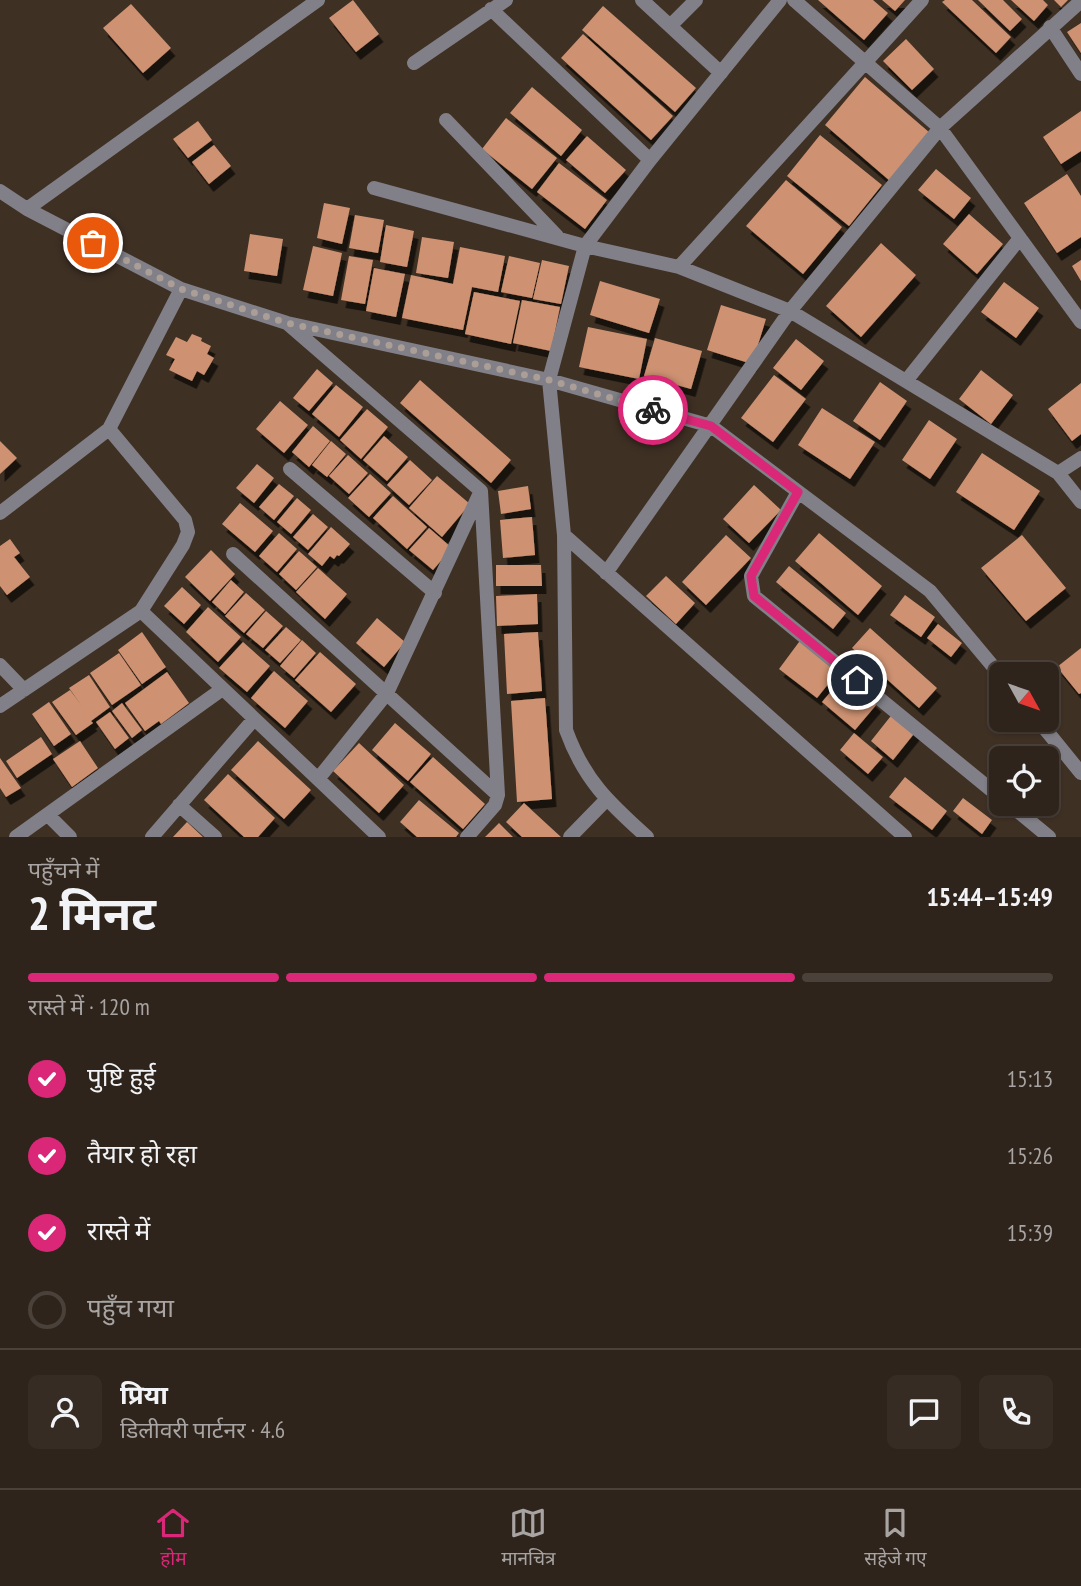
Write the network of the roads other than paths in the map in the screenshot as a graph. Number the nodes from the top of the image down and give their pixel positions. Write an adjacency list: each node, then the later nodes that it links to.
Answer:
1 (318, 0): 21 (street)
2 (506, 0): 9 (street)
3 (642, 0): 10 (street)
4 (696, 0): 10 (street)
5 (780, 0): 14 (street)
6 (794, 0): 13 (street)
7 (922, 0): 13 (street)
8 (1081, 1): 11 (street)
9 (491, 9): 12 (street); 18 (street)
10 (671, 25): 14 (street)
11 (1050, 27): 15 (street); 17 (street)
12 (414, 63)
13 (864, 64): 17 (street); 25 (street)
14 (721, 73): 18 (street)
15 (1081, 74)
16 (446, 120): 22 (street)
17 (940, 128): 23 (street); 27 (street)
18 (650, 160): 24 (street)
19 (373, 188): 22 (street)
20 (0, 191): 21 (street)
21 (27, 209): 26 (street)
22 (558, 237): 24 (street)
23 (1020, 238): 28 (street); 31 (street)
24 (585, 246): 25 (street); 30 (street)
25 (680, 267): 27 (street)
26 (181, 289): 29 (street); 33 (street)
27 (790, 311): 31 (street); 32 (street)
28 (1081, 321)
29 (287, 323): 30 (street); 37 (street)
30 (549, 380): 32 (street); 41 (street)
31 (906, 381): 36 (street)
32 (711, 426): 38 (street); 43 (street)
33 (109, 429): 40 (street); 45 (street)
34 (1081, 458): 36 (street)
35 (290, 469): 44 (street)
36 (1058, 473): 39 (street)
37 (481, 491): 44 (street); 57 (street)
38 (798, 492): 46 (street); 56 (street)
39 (1081, 502)
40 (0, 513)
41 (564, 536): 43 (street); 58 (street)
42 (233, 554): 50 (street)
43 (606, 573): 70 (street)
44 (435, 593): 50 (street)
45 (141, 611): 48 (street); 49 (street)
46 (989, 662)
47 (0, 665): 48 (street)
48 (24, 690): 51 (street)
49 (221, 690): 52 (street); 60 (street)
50 (387, 693): 55 (street); 57 (street)
51 (0, 706)
52 (254, 719): 55 (street); 59 (street)
53 (1048, 732): 54 (street)
54 (1081, 773)
55 (318, 779): 66 (street)
56 (989, 788)
57 (498, 795): 67 (street)
58 (606, 800): 68 (street); 69 (street)
59 (179, 805): 64 (street); 65 (street)
60 (48, 815): 62 (street); 63 (street)
61 (1024, 816): 71 (street)
62 (16, 837)
63 (70, 837)
64 (152, 837)
65 (215, 837)
66 (379, 837)
67 (467, 837)
68 (570, 837)
69 (647, 837)
70 (905, 837)
71 (1049, 837)

